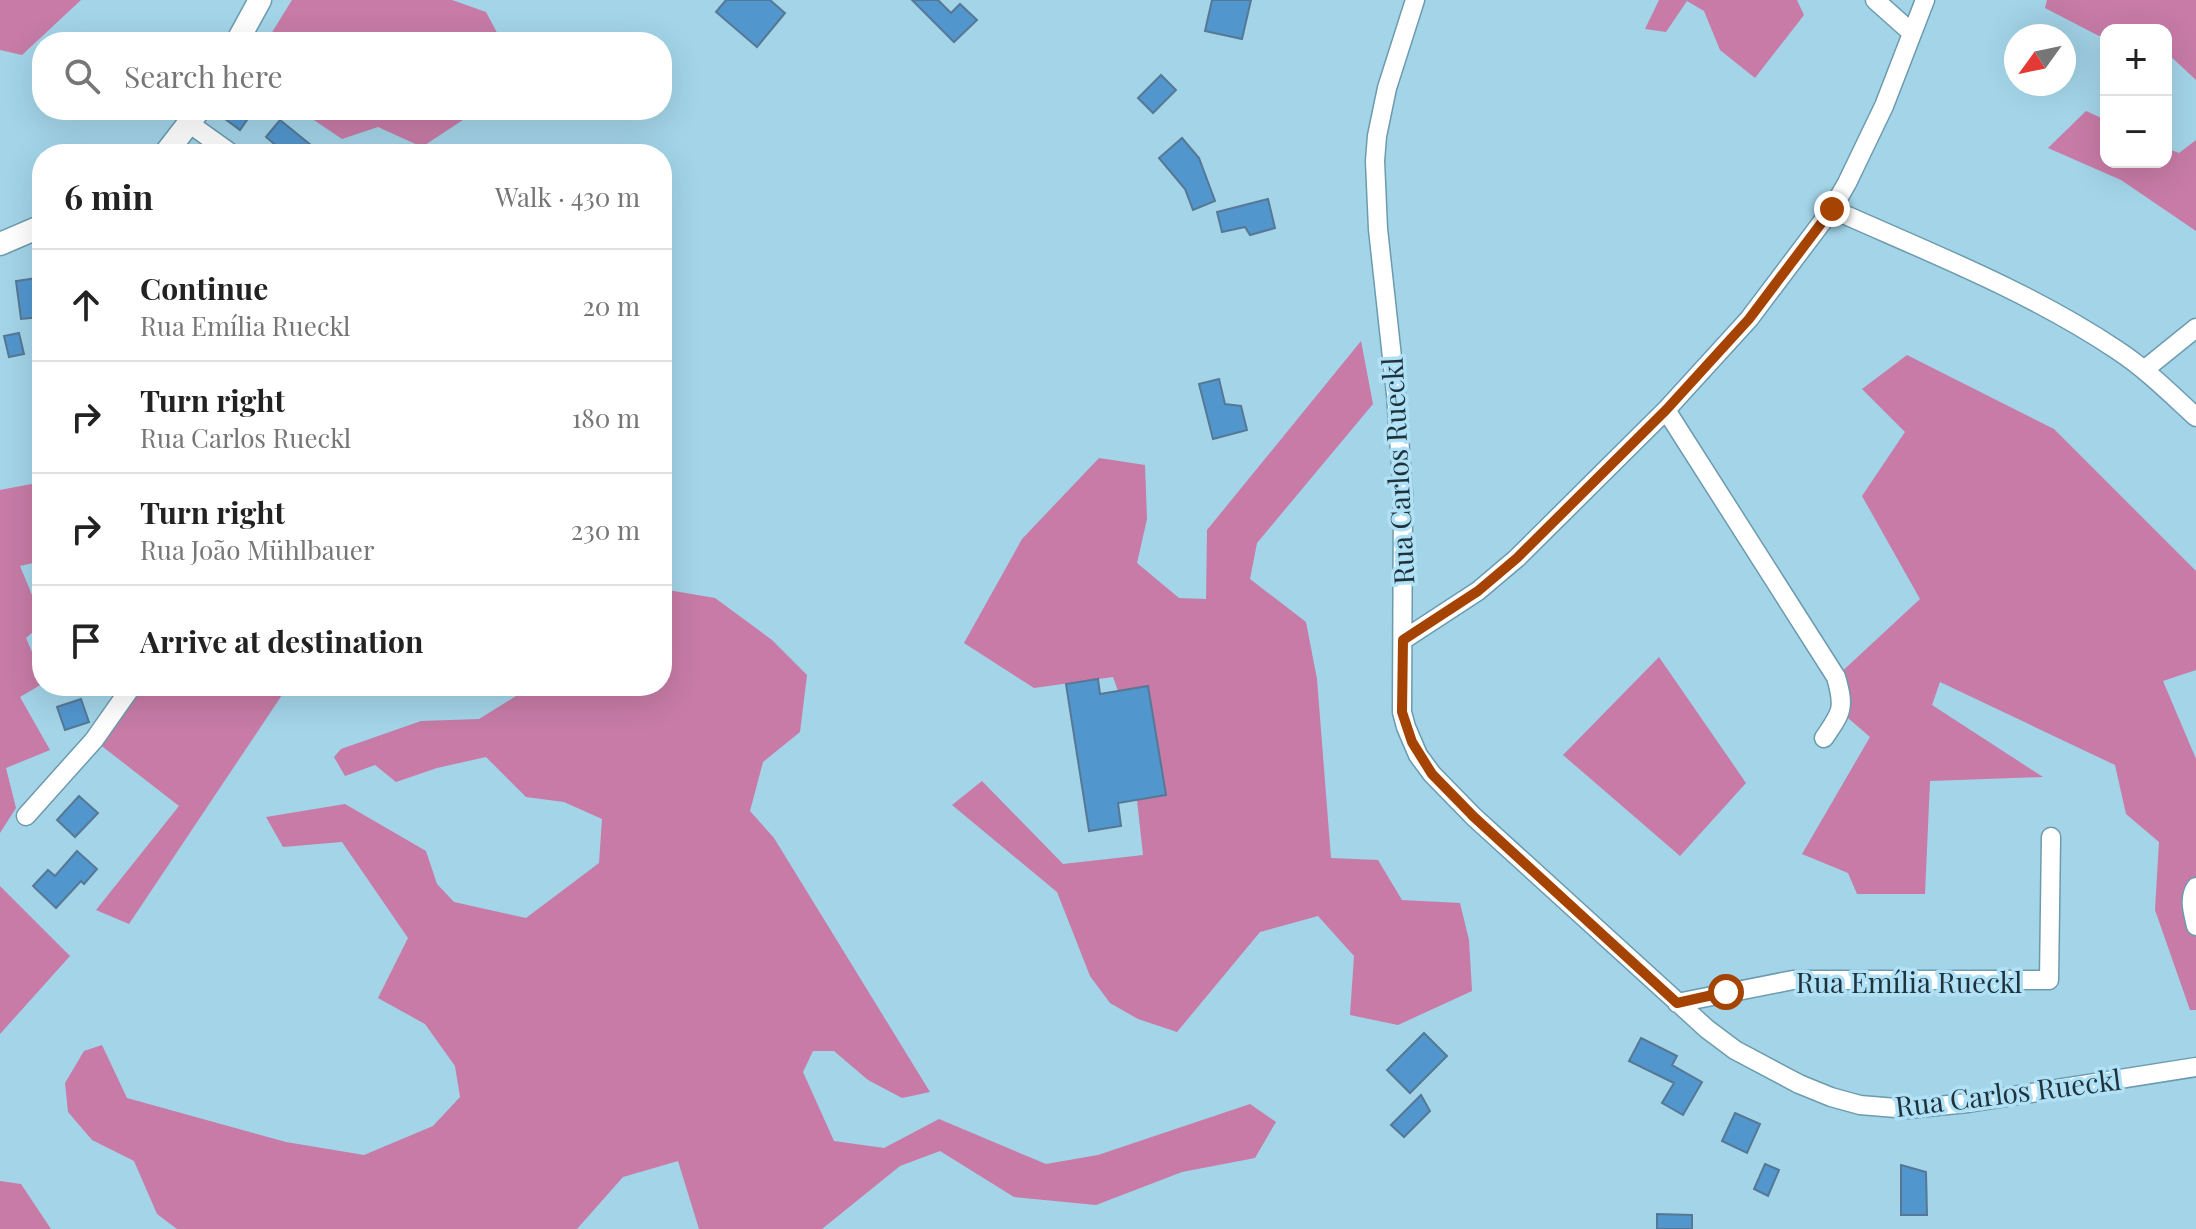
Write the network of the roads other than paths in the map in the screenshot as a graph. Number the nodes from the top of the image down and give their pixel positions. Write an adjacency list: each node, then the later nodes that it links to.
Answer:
1 (260, 0): 5 (main road)
2 (1415, 0): 18 (street, Rua Carlos Rueckl)
3 (1875, 0): 6 (street)
4 (1925, 0): 6 (street)
5 (242, 32)
6 (1912, 33): 11 (street)
7 (193, 120): 9 (main road)
8 (198, 120): 10 (street)
9 (173, 144)
10 (222, 144)
11 (1832, 209): 15 (street); 16 (street)
12 (32, 230): 13 (main road)
13 (0, 244)
14 (2196, 328): 15 (street)
15 (2144, 370): 17 (street)
16 (1666, 410): 18 (street); 20 (street)
17 (2196, 417)
18 (1403, 640): 25 (street, Rua Carlos Rueckl)
19 (125, 696): 21 (street)
20 (1824, 738)
21 (26, 816)
22 (2051, 837): 25 (street, Rua Emília Rueckl)
23 (2196, 887): 24 (street)
24 (2196, 926)
25 (1677, 1003): 26 (street, Rua Carlos Rueckl)
26 (2196, 1067)

